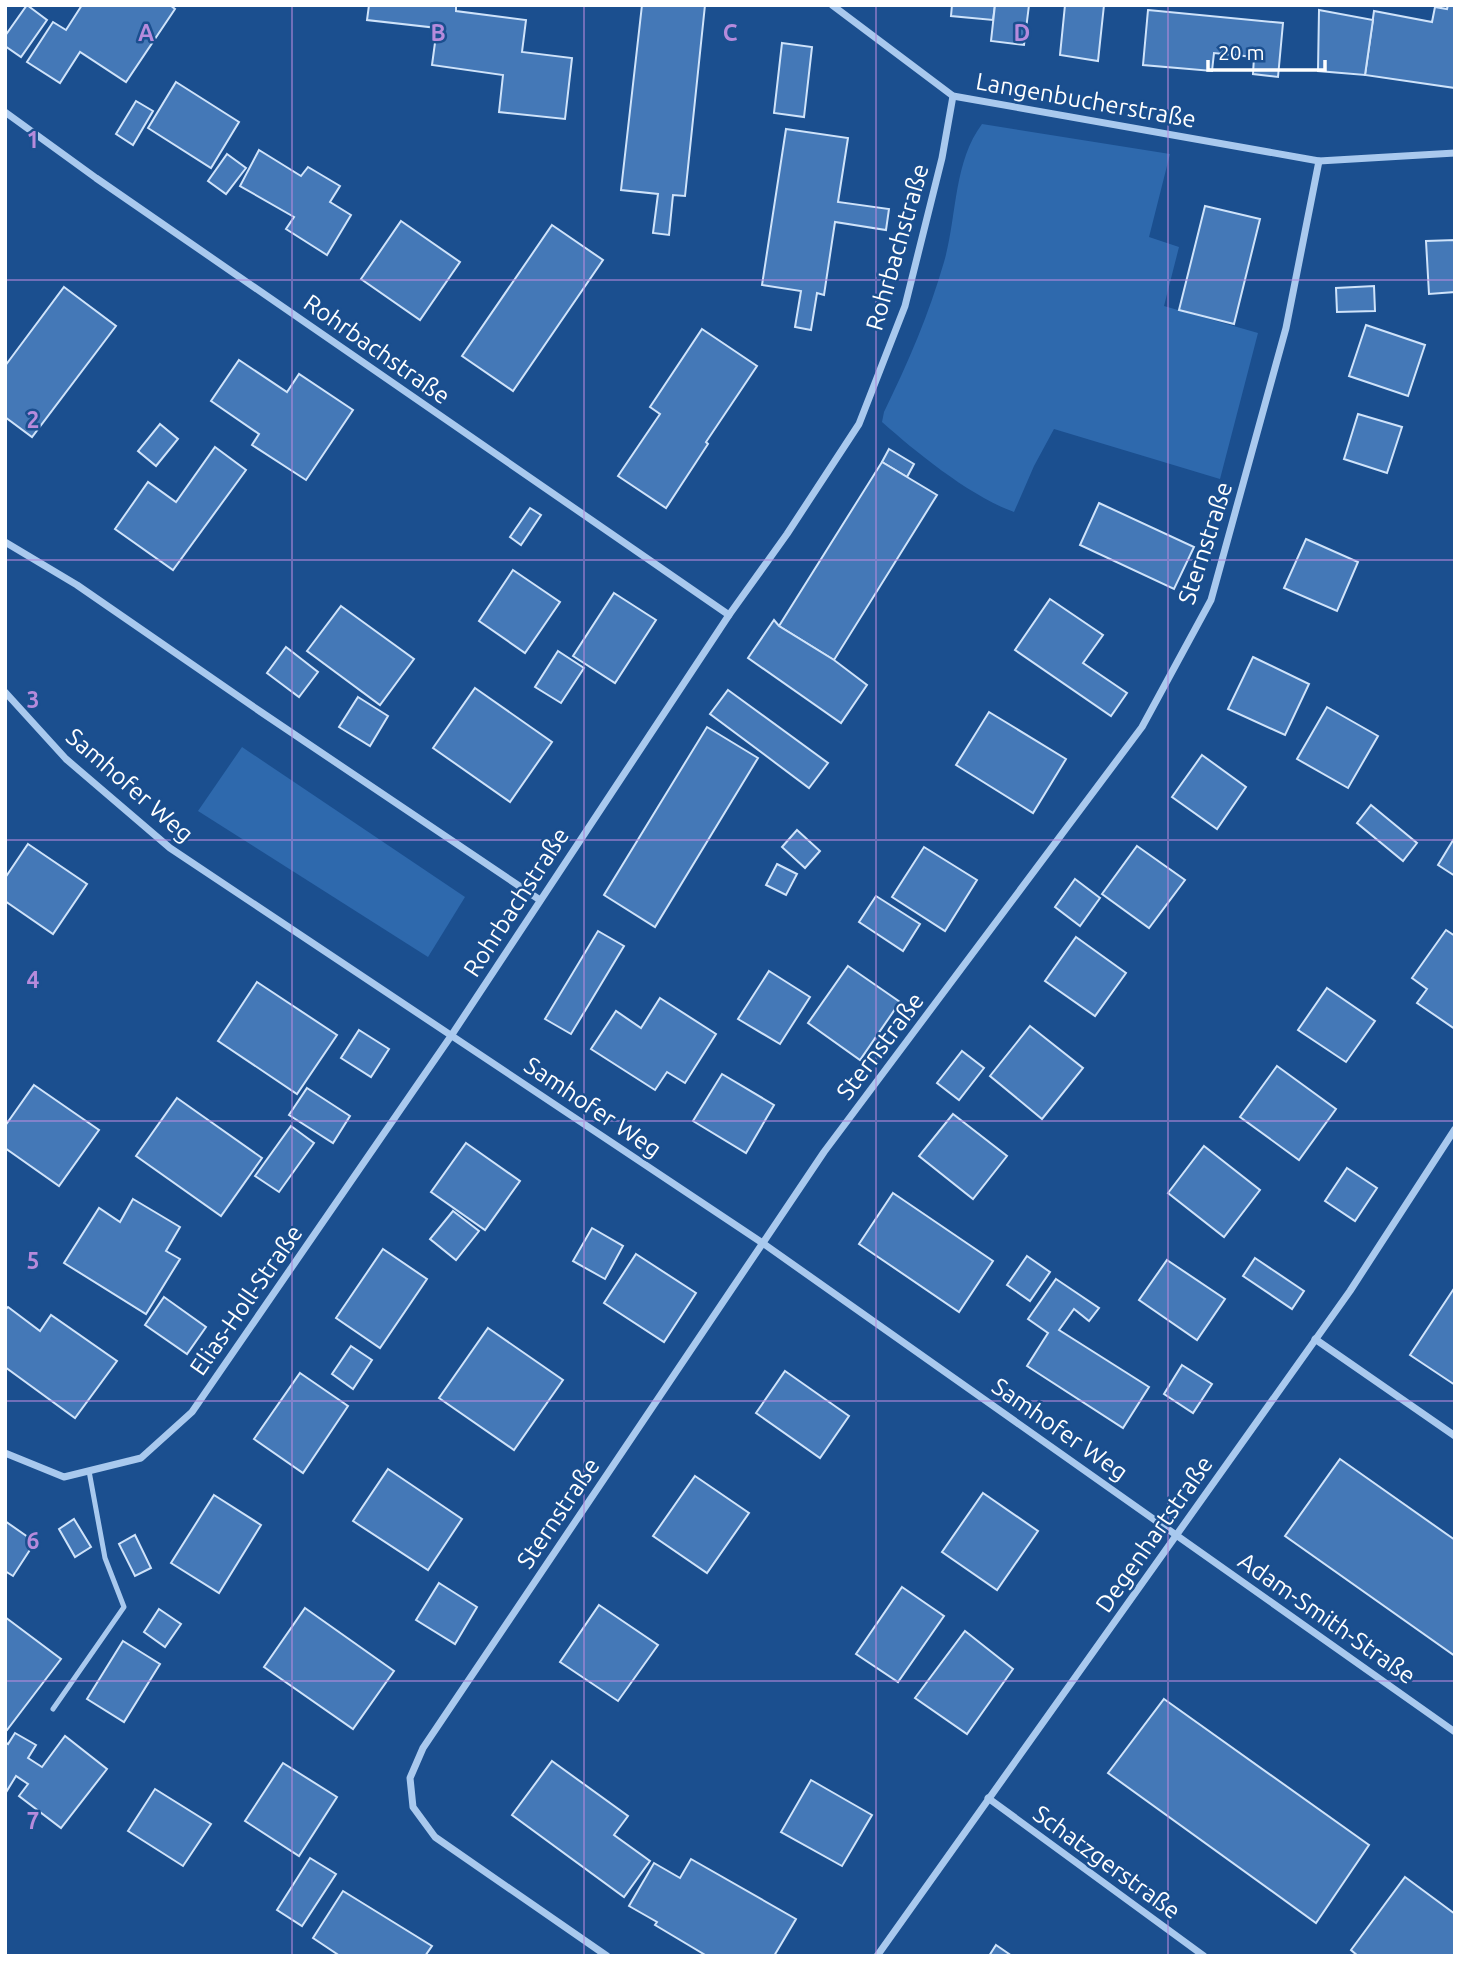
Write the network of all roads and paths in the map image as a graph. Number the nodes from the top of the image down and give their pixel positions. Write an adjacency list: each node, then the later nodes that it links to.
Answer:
1 (832, 5): 2 (street, Langenbucherstraße)
2 (953, 96): 5 (street, Langenbucherstraße); 7 (street, Rohrbachstraße)
3 (5, 112): 7 (street, Rohrbachstraße)
4 (1455, 153): 5 (street)
5 (1319, 161): 12 (street, Sternstraße)
6 (5, 542): 9 (street)
7 (729, 615): 9 (street, Rohrbachstraße)
8 (5, 692): 10 (street, Samhofer Weg)
9 (540, 900): 10 (street, Rohrbachstraße)
10 (451, 1036): 12 (street, Samhofer Weg); 16 (street, Elias-Holl-Straße)
11 (1455, 1129): 13 (street, Degenhartstraße)
12 (764, 1244): 17 (street, Samhofer Weg); 21 (street, Sternstraße)
13 (1315, 1339): 14 (street); 17 (street, Degenhartstraße)
14 (1455, 1436)
15 (5, 1453): 16 (street, Elias-Holl-Straße)
16 (89, 1471): 18 (lane)
17 (1177, 1535): 19 (street, Adam-Smith-Straße); 20 (street, Degenhartstraße)
18 (53, 1709)
19 (1455, 1732)
20 (988, 1798): 22 (street, Degenhartstraße); 23 (street, Schatzgerstraße)
21 (607, 1956)
22 (877, 1956)
23 (1204, 1956)

